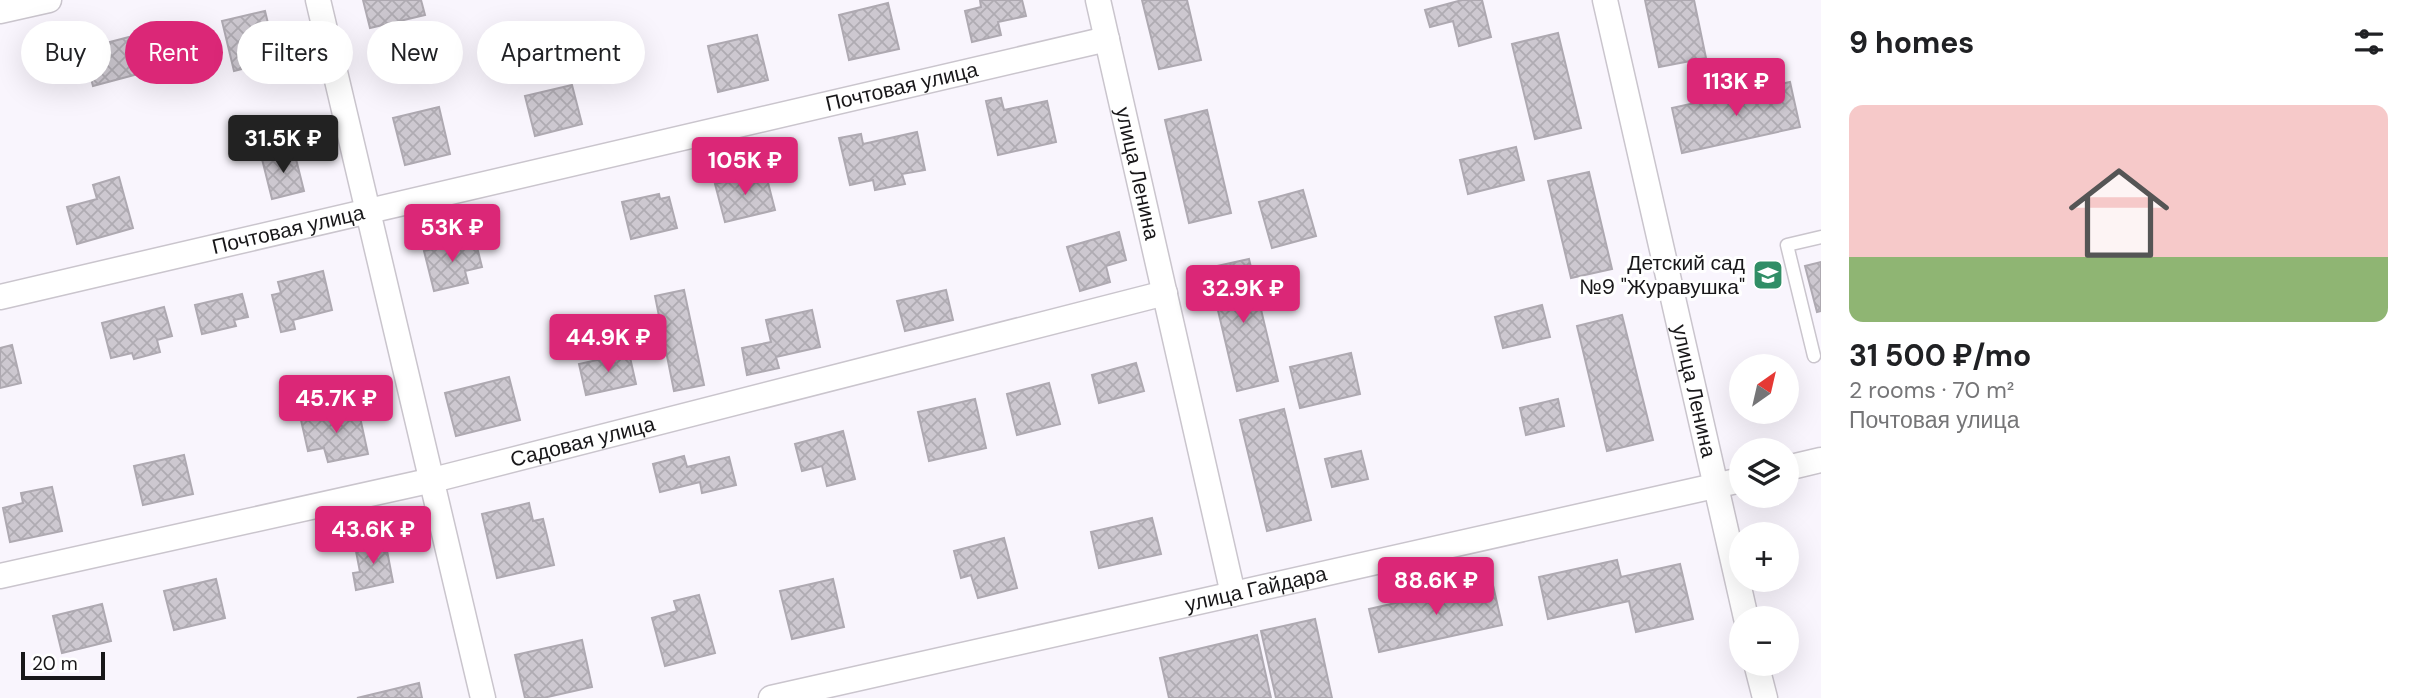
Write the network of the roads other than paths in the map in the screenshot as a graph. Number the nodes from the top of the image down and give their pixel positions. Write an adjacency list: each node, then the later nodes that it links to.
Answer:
1 (49, 0): 5 (street)
2 (318, 0): 7 (street)
3 (1098, 0): 6 (street, улица Ленина)
4 (1605, 0): 16 (street, улица Ленина)
5 (0, 11)
6 (1107, 40): 7 (street, Почтовая улица); 9 (street, улица Ленина)
7 (367, 210): 10 (street, Почтовая улица); 14 (street)
8 (1821, 237): 11 (lane)
9 (1165, 293): 14 (street, Садовая улица); 18 (street, улица Ленина)
10 (0, 297)
11 (1814, 356)
12 (1821, 460): 13 (street)
13 (1799, 465)
14 (433, 480): 17 (street, Садовая улица); 21 (street)
15 (1729, 483): 16 (street, улица Гайдара)
16 (1715, 486): 18 (street, улица Гайдара); 19 (street, улица Ленина)
17 (0, 576)
18 (1233, 594): 22 (street, улица Гайдара)
19 (1743, 606)
20 (1759, 676): 23 (street)
21 (482, 698)
22 (771, 698)
23 (1765, 698)

